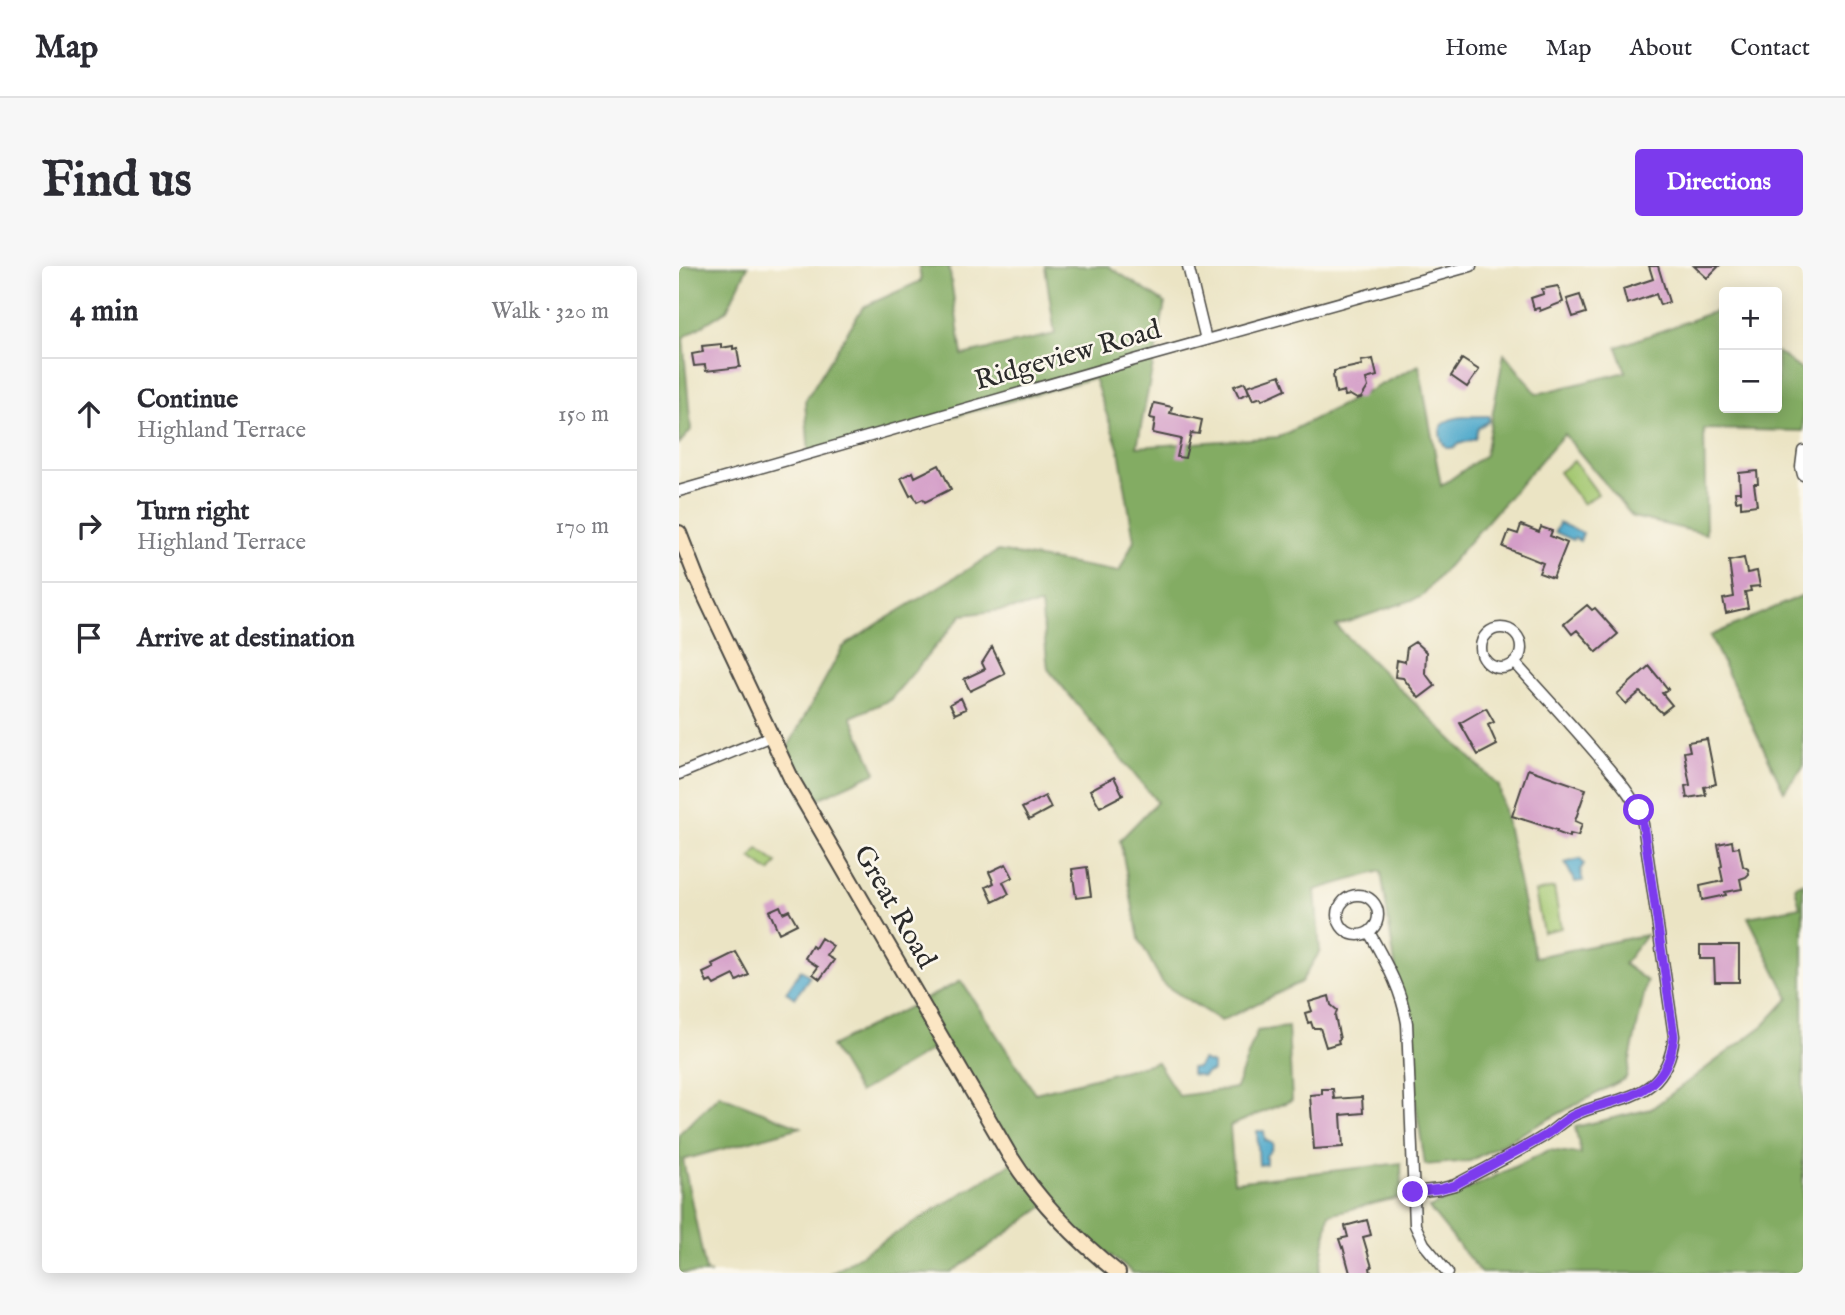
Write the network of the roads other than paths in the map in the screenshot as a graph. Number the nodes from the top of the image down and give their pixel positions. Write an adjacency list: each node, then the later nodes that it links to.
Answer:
1 (1188, 266): 3 (street)
2 (1471, 266): 3 (street, Ridgeview Road)
3 (1206, 340): 6 (street, Ridgeview Road)
4 (1803, 452): 5 (street)
5 (1803, 475)
6 (679, 491)
7 (679, 533): 9 (street, Great Road)
8 (1515, 663): 8 (street); 12 (street)
9 (771, 736): 10 (street); 13 (street, Great Road)
10 (679, 774)
11 (1369, 932): 11 (street); 12 (street)
12 (1413, 1192): 14 (street)
13 (1118, 1273)
14 (1448, 1273)

